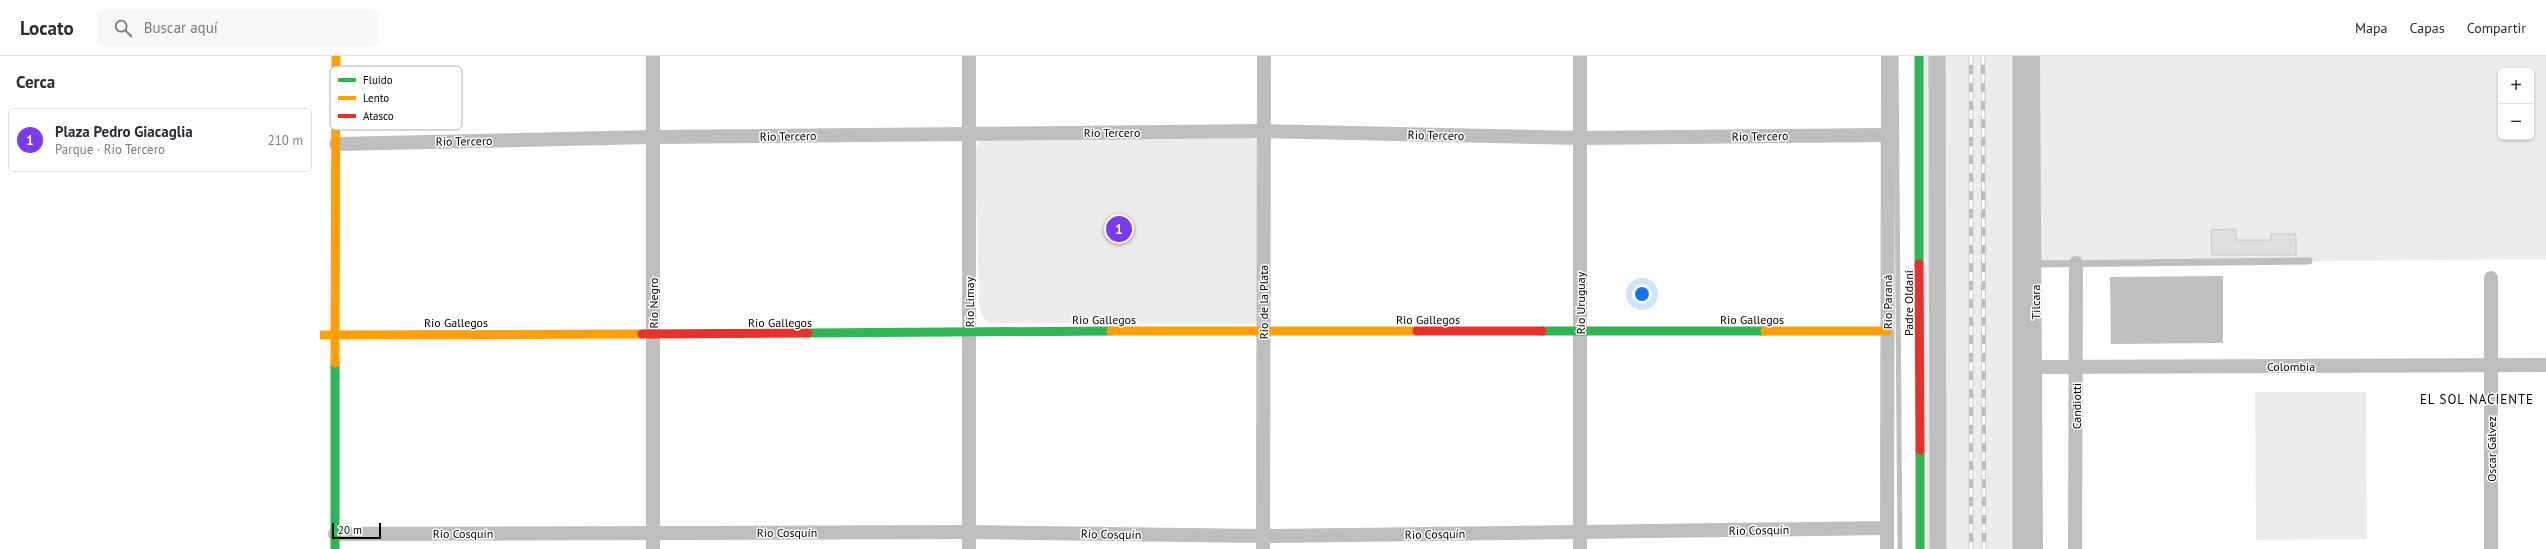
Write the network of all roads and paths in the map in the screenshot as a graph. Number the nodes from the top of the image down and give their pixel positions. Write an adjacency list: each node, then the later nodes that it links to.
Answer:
1 (652, 56): 12 (street, Río Negro)
2 (969, 56): 10 (street, Río Limay)
3 (1264, 56): 9 (street, Río de la Plata)
4 (1580, 56): 13 (street, Río Uruguay)
5 (1888, 56): 11 (street, Río Paraná)
6 (1919, 56): 41 (street, Padre Oldani)
7 (2033, 56): 17 (street, Tilcara)
8 (336, 130): 14 (street)
9 (1264, 131): 10 (street, Rio Tercero); 13 (street, Rio Tercero); 19 (street, Río de la Plata)
10 (969, 134): 12 (street, Rio Tercero); 22 (street, Río Limay)
11 (1888, 135): 13 (street, Rio Tercero); 21 (street, Río Paraná)
12 (652, 137): 14 (street, Rio Tercero); 24 (street, Río Negro)
13 (1580, 138): 20 (street, Río Uruguay)
14 (336, 144): 23 (street)
15 (2309, 261): 16 (lane)
16 (2076, 263): 17 (lane); 29 (street, Candiotti)
17 (2034, 264): 28 (street, Tilcara)
18 (2491, 278): 26 (street, Oscar Gálvez)
19 (1263, 331): 20 (street, Rio Gallegos); 22 (street, Rio Gallegos); 35 (street, Río de la Plata)
20 (1580, 331): 21 (street, Rio Gallegos); 32 (street, Río Uruguay)
21 (1887, 331): 30 (street, Río Paraná)
22 (969, 332): 24 (street, Rio Gallegos); 31 (street, Río Limay)
23 (336, 334): 24 (street, Rio Gallegos); 25 (street, Rio Gallegos); 34 (street)
24 (653, 334): 33 (street, Río Negro)
25 (320, 335)
26 (2491, 365): 27 (street, Colombia); 29 (street, Colombia); 44 (street, Oscar Gálvez)
27 (2546, 365)
28 (2035, 367): 29 (street, Colombia); 42 (street, Tilcara)
29 (2076, 367): 43 (street, Candiotti)
30 (1887, 528): 32 (street, Rio Cosquín); 40 (street, Río Paraná)
31 (969, 532): 33 (street, Rio Cosquín); 35 (street, Rio Cosquín); 38 (street, Río Limay)
32 (1580, 532): 35 (street, Rio Cosquín); 39 (street, Río Uruguay)
33 (653, 533): 34 (street, Rio Cosquín); 37 (street, Río Negro)
34 (335, 534): 36 (street)
35 (1263, 542)
36 (335, 549)
37 (653, 549)
38 (969, 549)
39 (1580, 549)
40 (1887, 549)
41 (1920, 549)
42 (2036, 549)
43 (2075, 549)
44 (2492, 549)

